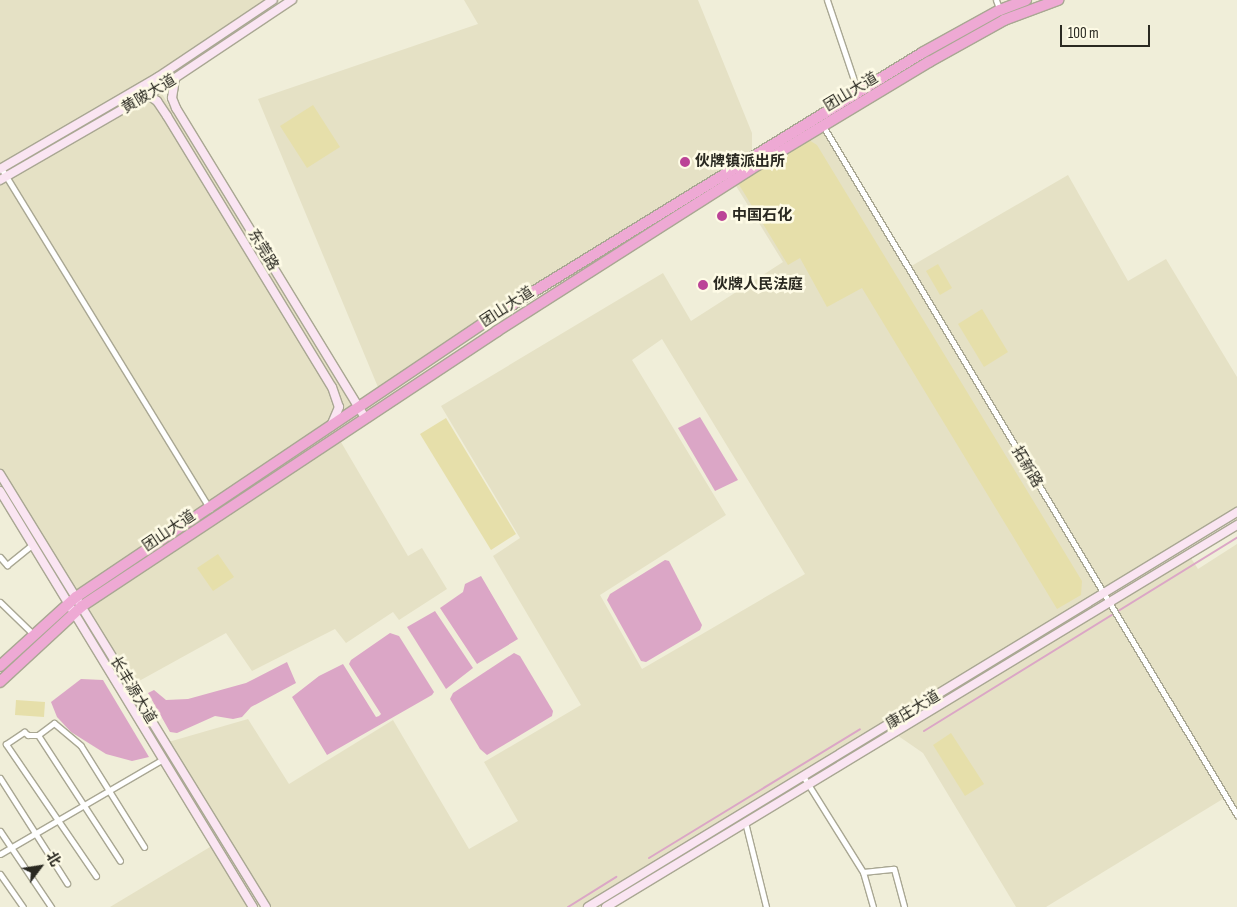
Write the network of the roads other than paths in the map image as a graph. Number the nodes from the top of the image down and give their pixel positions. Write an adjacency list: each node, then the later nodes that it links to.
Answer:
1 (273, 0): 12 (main road, 黄陂大道)
2 (292, 0): 8 (main road, 黄陂大道)
3 (827, 0): 9 (street)
4 (1026, 0): 6 (highway, 团山大道)
5 (1058, 0): 7 (highway, 团山大道)
6 (998, 5): 7 (street); 9 (highway, 团山大道)
7 (1004, 20): 11 (highway, 团山大道)
8 (175, 79): 10 (main road, 黄陂大道); 14 (main road, 东莞路)
9 (858, 92): 11 (highway, 团山大道)
10 (148, 95): 13 (main road, 黄陂大道); 16 (main road, 东莞路)
11 (821, 121): 14 (highway, 团山大道); 15 (highway, 团山大道); 25 (street, 拓新路)
12 (1, 168): 13 (street)
13 (3, 178): 19 (street)
14 (358, 407): 15 (main road, 东莞路); 16 (highway, 团山大道)
15 (365, 418): 21 (highway, 团山大道)
16 (331, 426): 19 (highway, 团山大道)
17 (0, 474): 26 (main road, 长丰源大道)
18 (0, 491): 23 (main road, 长丰源大道)
19 (209, 507): 21 (street); 26 (highway, 团山大道)
20 (1237, 512): 25 (main road, 康庄大道)
21 (216, 517): 29 (highway, 团山大道)
22 (1237, 525): 28 (main road, 康庄大道)
23 (33, 544): 24 (street); 26 (main road, 长丰源大道)
24 (0, 557)
25 (1103, 594): 28 (street, 拓新路); 35 (main road, 康庄大道)
26 (72, 600): 29 (main road, 长丰源大道); 30 (highway, 团山大道)
27 (0, 602): 30 (street)
28 (1108, 604): 37 (main road, 康庄大道); 40 (street, 拓新路)
29 (78, 610): 32 (highway, 团山大道); 34 (main road, 长丰源大道); 56 (main road, 长丰源大道)
30 (34, 635): 31 (highway, 团山大道)
31 (2, 661)
32 (0, 682)
33 (38, 735): 38 (street); 39 (street); 41 (street)
34 (163, 759): 38 (street); 55 (main road, 长丰源大道)
35 (803, 776): 37 (street); 57 (main road, 康庄大道)
36 (0, 778): 44 (street)
37 (808, 784): 42 (main road, 康庄大道); 49 (street)
38 (109, 790): 39 (street); 46 (street)
39 (83, 804): 41 (street); 48 (street)
40 (1237, 816)
41 (57, 819): 44 (street); 51 (street)
42 (745, 822): 58 (main road, 康庄大道); 59 (street)
43 (0, 831): 45 (street)
44 (34, 832): 45 (street); 52 (street)
45 (11, 847): 47 (street); 54 (street)
46 (144, 847)
47 (0, 854)
48 (120, 861)
49 (863, 872): 60 (street); 61 (street)
50 (0, 874): 53 (street)
51 (96, 876)
52 (67, 883)
53 (22, 907)
54 (51, 907)
55 (254, 907)
56 (266, 907)
57 (588, 907)
58 (606, 907)
59 (766, 907)
60 (873, 907)
61 (904, 907)

